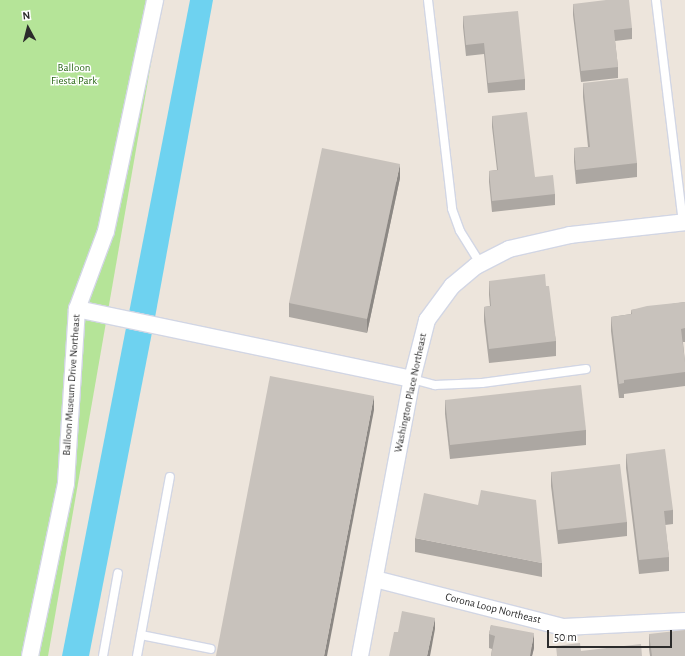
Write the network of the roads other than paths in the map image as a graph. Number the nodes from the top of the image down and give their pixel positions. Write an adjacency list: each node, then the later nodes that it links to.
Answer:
1 (155, 0): 6 (street, Balloon Museum Drive Northeast)
2 (428, 0): 5 (lane)
3 (656, 0): 4 (lane)
4 (684, 222): 5 (street, Washington Place Northeast)
5 (481, 264): 8 (street, Washington Place Northeast)
6 (77, 309): 8 (street); 15 (street, Balloon Museum Drive Northeast)
7 (586, 369): 8 (lane)
8 (412, 379): 11 (street, Washington Place Northeast)
9 (170, 477): 13 (lane)
10 (118, 573): 16 (lane)
11 (375, 579): 12 (street, Corona Loop Northeast); 18 (street, Washington Place Northeast)
12 (685, 621)
13 (141, 634): 14 (lane); 17 (lane)
14 (211, 649)
15 (30, 656)
16 (102, 656)
17 (137, 656)
18 (360, 656)

